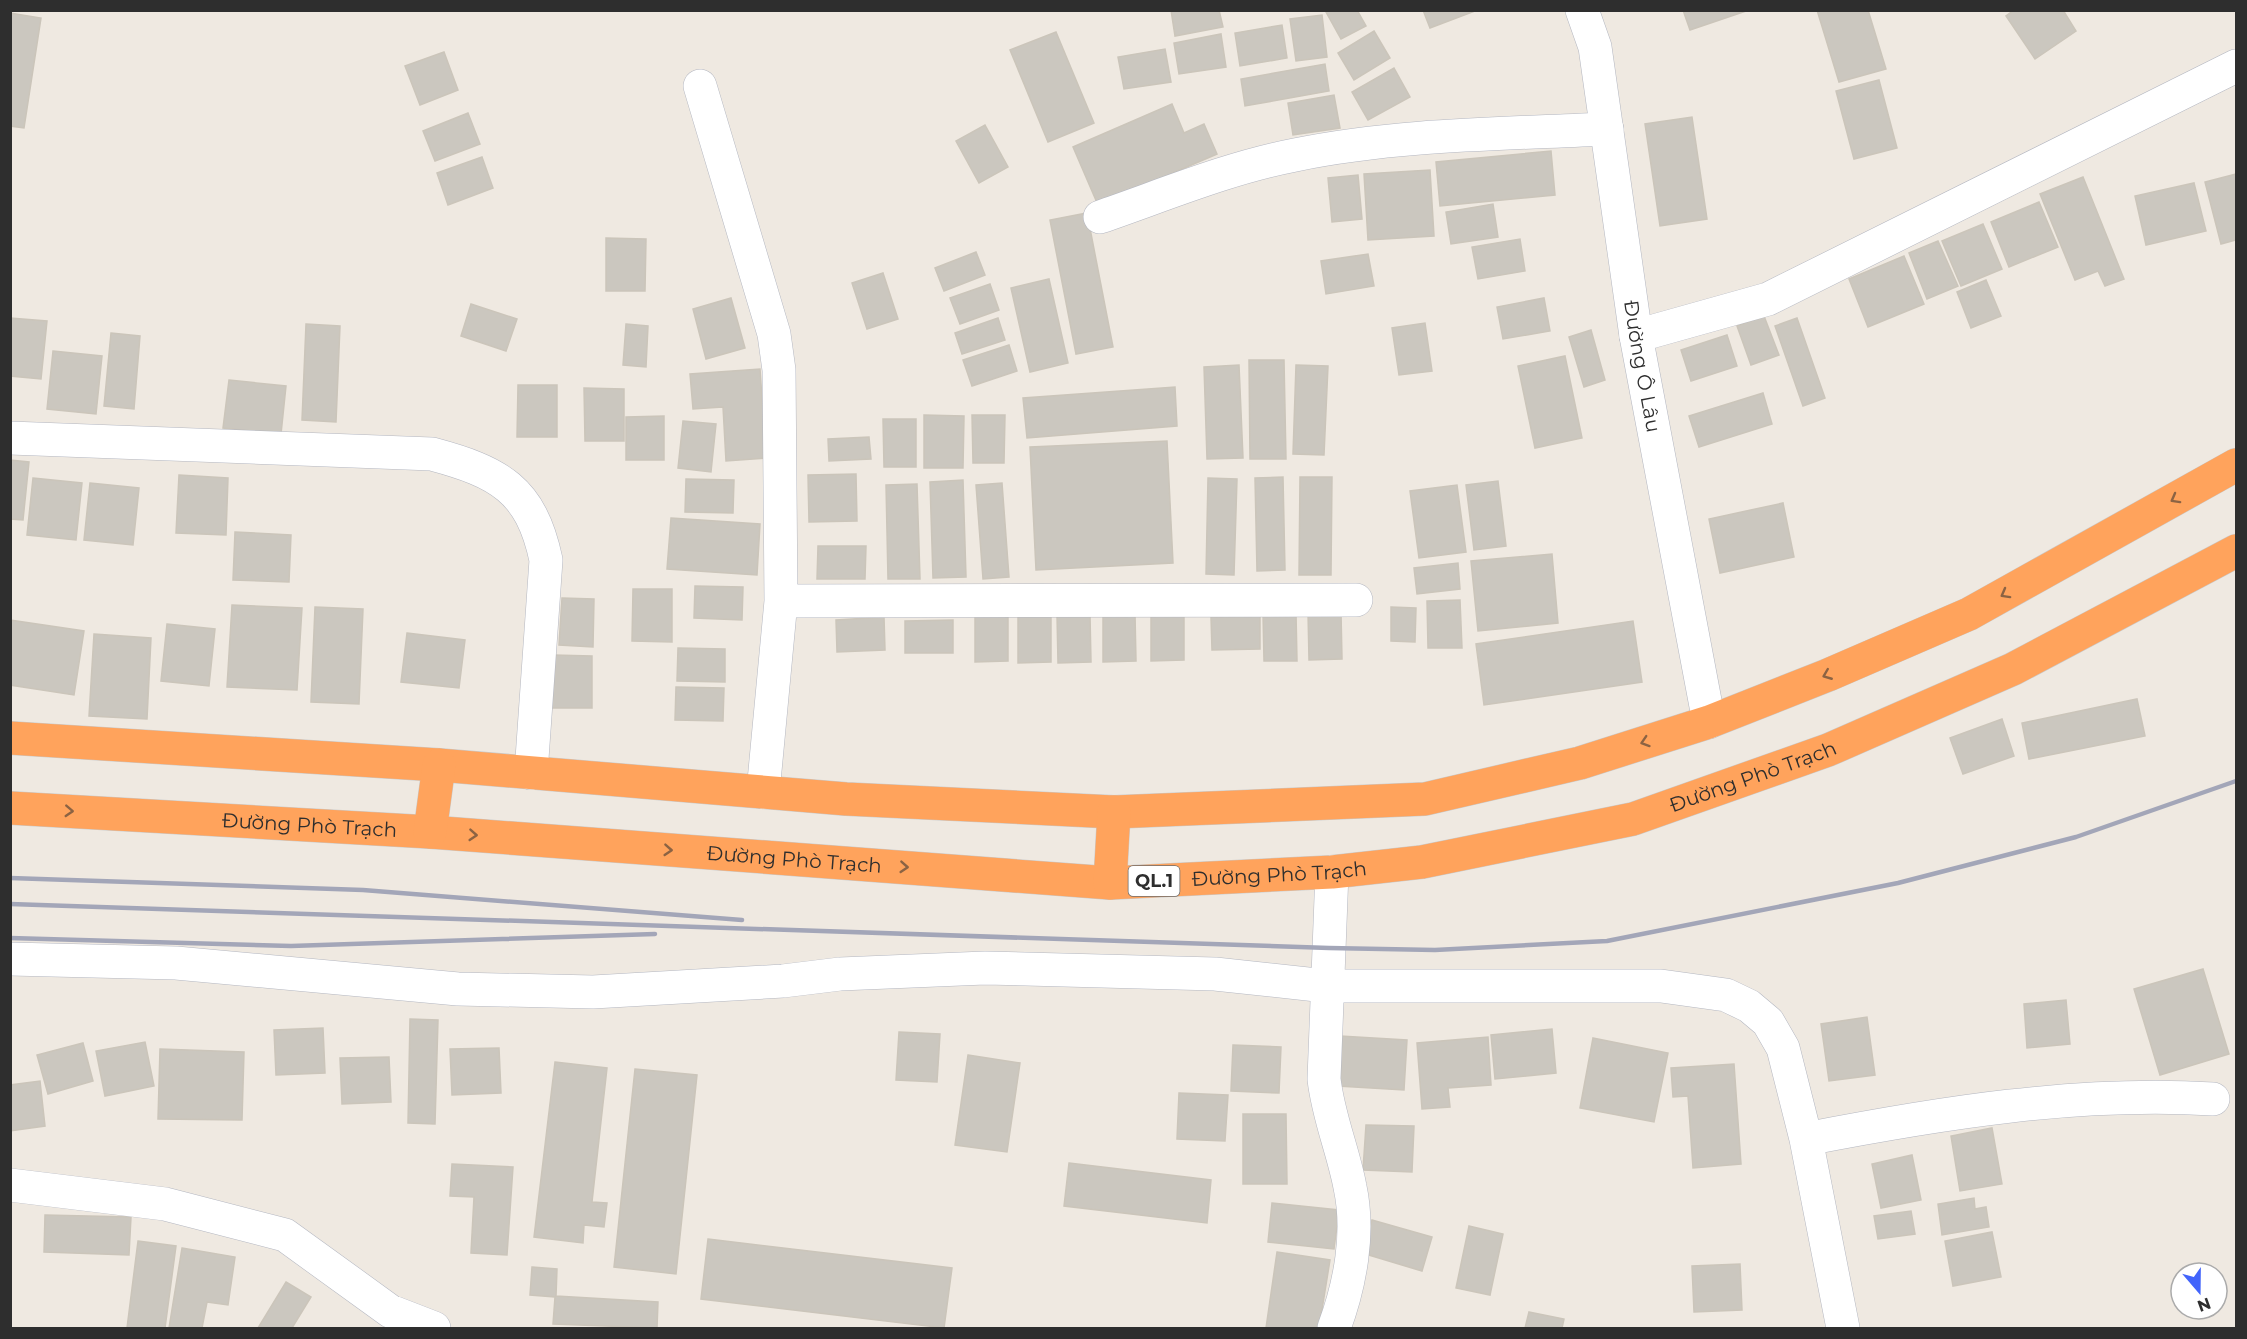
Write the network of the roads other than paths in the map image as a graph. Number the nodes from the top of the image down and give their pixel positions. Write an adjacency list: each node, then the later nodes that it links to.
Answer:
1 (1582, 10): 4 (street, Đường Ô Lâu)
2 (2236, 66): 6 (street)
3 (699, 86): 11 (street)
4 (1607, 129): 5 (street); 6 (street, Đường Ô Lâu)
5 (1100, 217)
6 (1636, 336): 12 (street, Đường Ô Lâu)
7 (10, 438): 15 (street)
8 (2231, 468): 12 (highway, one-way to 12)
9 (2236, 551): 20 (highway, Đường Phò Trạch / QL.1)
10 (1356, 600): 11 (street)
11 (781, 601): 16 (street)
12 (1709, 722): 18 (highway, one-way to 18)
13 (10, 738): 14 (highway)
14 (439, 765): 15 (highway); 19 (highway)
15 (531, 773): 16 (highway)
16 (763, 792): 18 (highway)
17 (10, 808): 19 (highway, Đường Phò Trạch / QL.1, one-way to 19)
18 (1113, 812): 21 (highway)
19 (430, 832): 21 (highway, Đường Phò Trạch / QL.1, one-way to 21)
20 (1332, 872): 21 (highway, Đường Phò Trạch / QL.1); 23 (street)
21 (1110, 883)
22 (10, 959): 23 (street)
23 (1326, 986): 25 (street); 28 (street)
24 (2213, 1100): 25 (street)
25 (1806, 1139): 29 (street)
26 (10, 1185): 27 (street)
27 (434, 1329)
28 (1334, 1329)
29 (1843, 1329)

